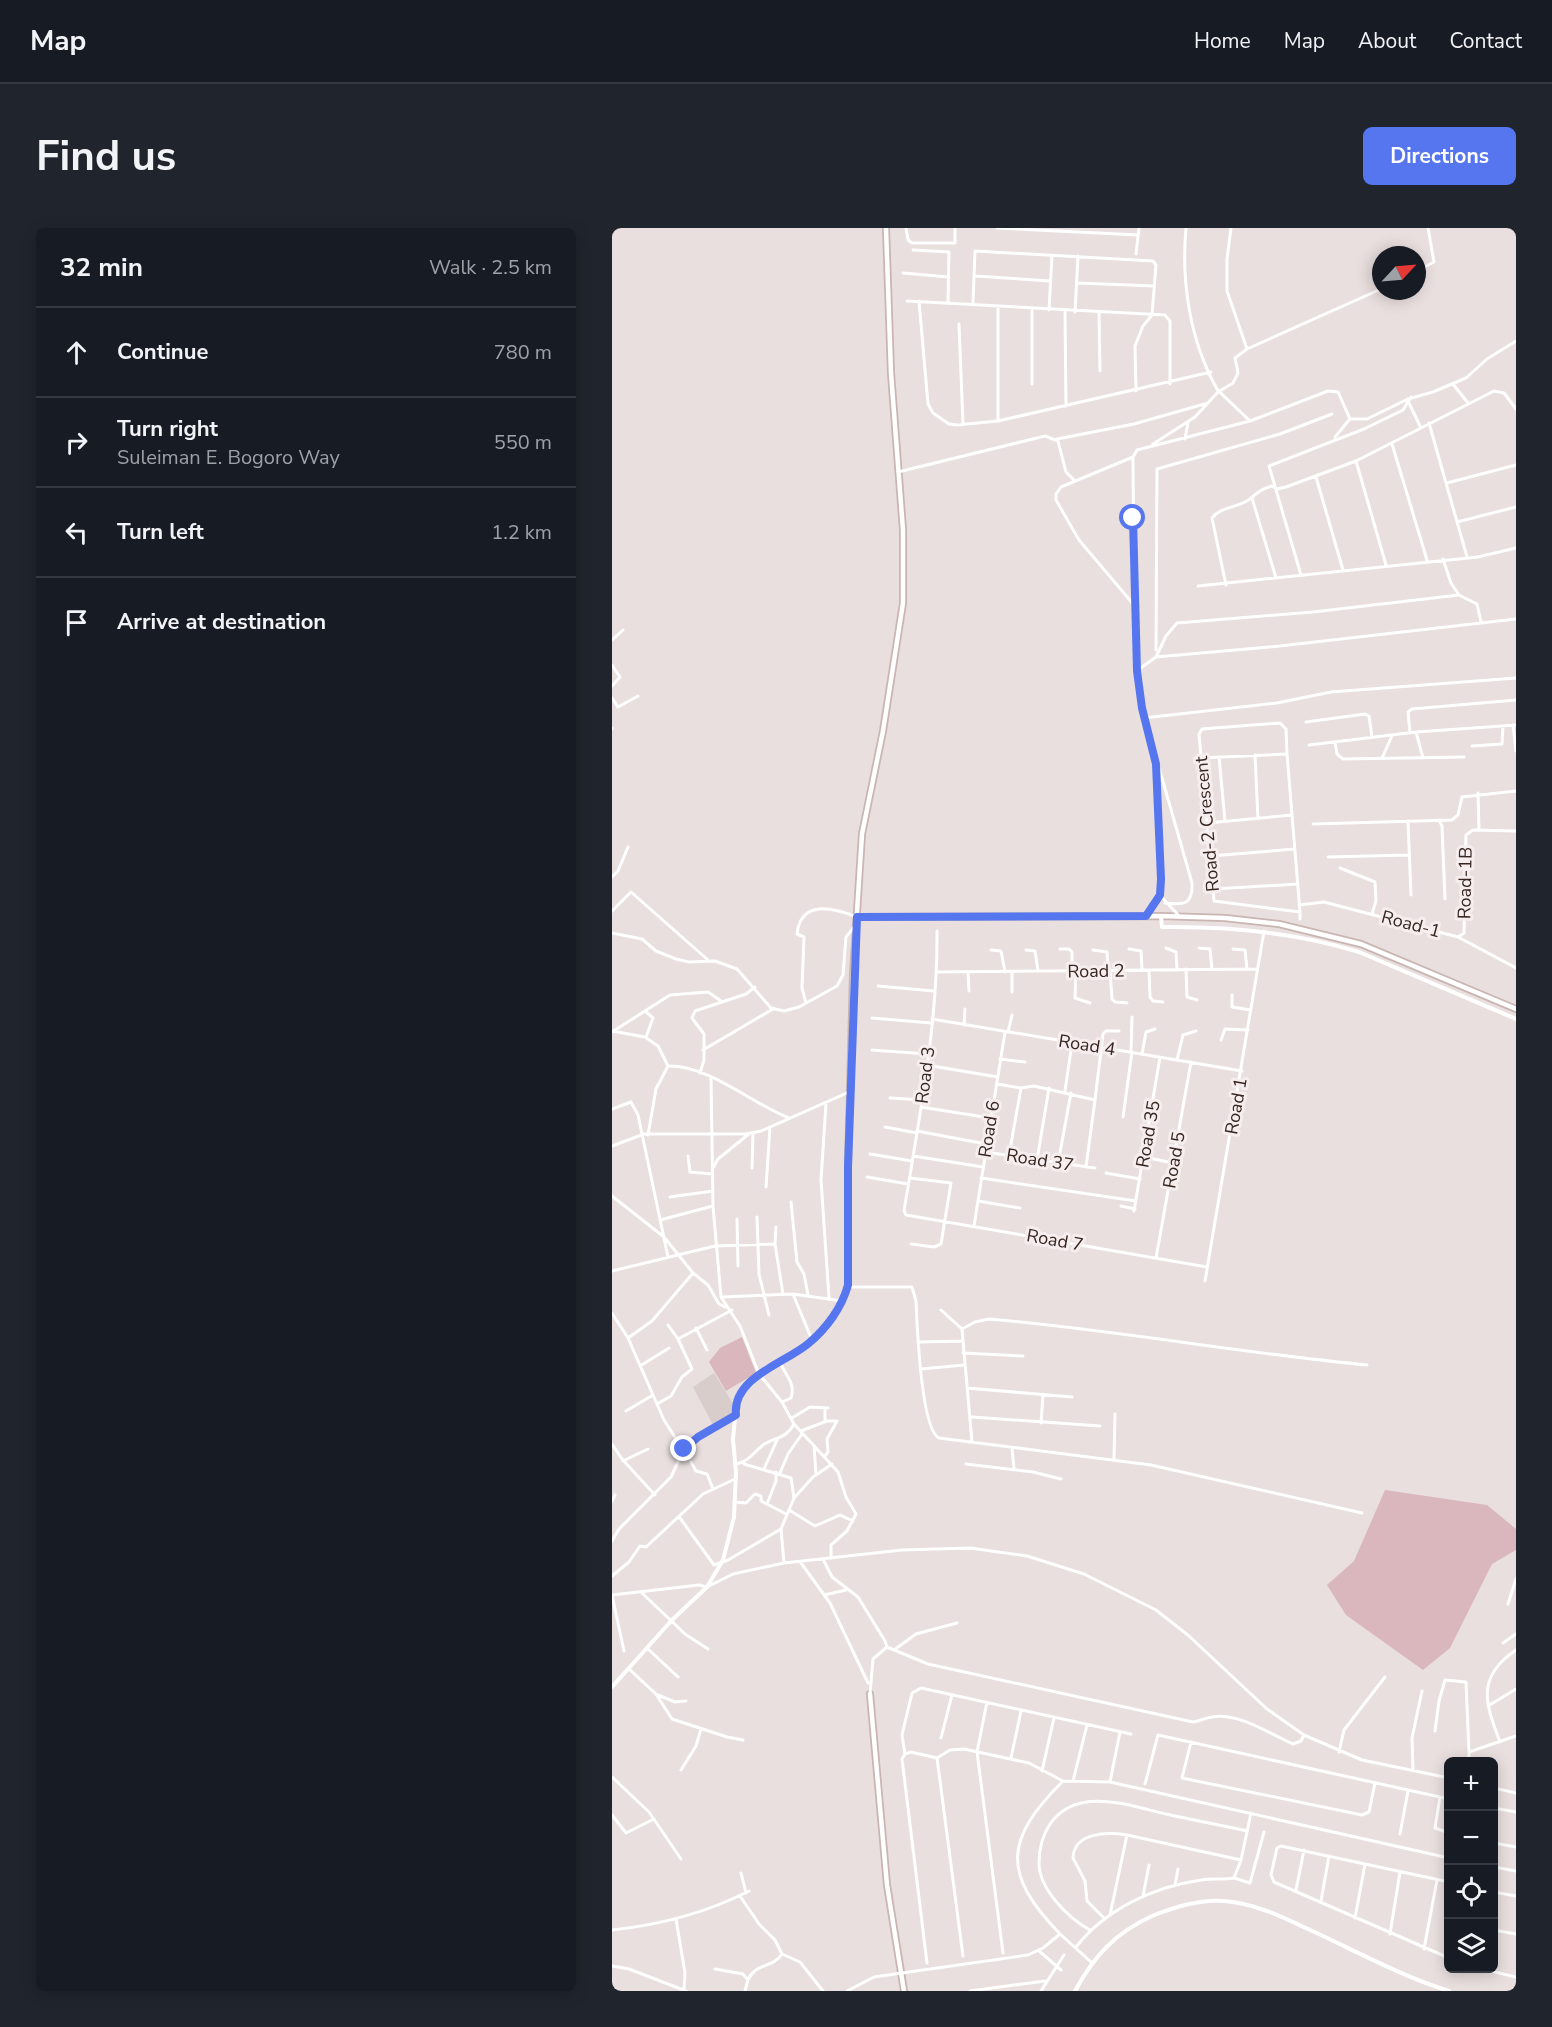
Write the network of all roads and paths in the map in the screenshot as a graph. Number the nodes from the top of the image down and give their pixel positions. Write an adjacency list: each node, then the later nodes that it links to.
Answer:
1 (886, 228): 65 (main road)
2 (906, 228): 3 (street)
3 (955, 228)
4 (997, 228): 9 (street)
5 (1139, 228): 9 (street)
6 (1186, 228): 37 (street)
7 (1232, 228): 35 (street)
8 (1428, 228): 14 (street)
9 (1138, 235): 11 (street)
10 (913, 250): 17 (street)
11 (1136, 254)
12 (1052, 255): 13 (street); 16 (street); 18 (street)
13 (1078, 256): 19 (street); 20 (street)
14 (1426, 266)
15 (903, 273): 17 (street)
16 (975, 276): 18 (street); 25 (street)
17 (949, 277): 24 (street)
18 (1050, 281): 28 (street)
19 (1077, 283): 20 (street); 30 (street)
20 (1155, 286): 32 (street)
21 (1372, 293): 35 (street)
22 (907, 301): 23 (street)
23 (919, 301): 24 (street); 55 (street)
24 (948, 302): 25 (street)
25 (974, 303): 26 (street)
26 (998, 306): 27 (street); 51 (street)
27 (1032, 308): 28 (street); 38 (street)
28 (1050, 310): 29 (street)
29 (1065, 311): 30 (street); 47 (street)
30 (1075, 312): 31 (street)
31 (1099, 313): 32 (street); 36 (street)
32 (1152, 315): 39 (street); 41 (street)
33 (959, 324): 55 (street)
34 (1516, 341): 40 (street)
35 (1247, 349): 42 (street)
36 (1100, 371)
37 (1211, 372): 39 (street); 42 (street)
38 (1032, 384)
39 (1170, 384): 41 (street)
40 (1453, 384): 43 (street); 46 (street)
41 (1136, 391): 47 (street)
42 (1218, 392): 44 (street); 52 (street)
43 (1411, 397): 45 (street); 50 (street)
44 (1210, 402): 53 (street); 57 (street)
45 (1409, 403): 56 (street); 59 (street)
46 (1468, 403): 48 (street); 54 (street)
47 (1066, 406): 51 (street)
48 (1516, 409)
49 (1332, 414): 89 (street)
50 (1350, 419): 52 (street); 59 (street)
51 (998, 421): 55 (street)
52 (1250, 421): 58 (street)
53 (1188, 422): 58 (street); 61 (street)
54 (1429, 423): 56 (street); 68 (street)
55 (963, 425)
56 (1421, 428): 60 (street)
57 (1057, 439): 65 (street); 67 (street)
58 (1185, 439): 61 (street)
59 (1334, 439): 69 (street)
60 (1392, 444): 63 (street); 76 (street)
61 (1152, 445): 62 (street)
62 (1133, 457): 67 (street); 84 (street)
63 (1356, 461): 66 (street); 77 (street)
64 (1516, 465): 68 (street)
65 (898, 472): 148 (main road)
66 (1316, 476): 69 (street); 78 (street)
67 (1077, 482): 84 (street)
68 (1447, 483): 72 (street)
69 (1277, 489): 70 (street); 79 (street)
70 (1252, 498): 80 (street); 81 (street)
71 (1516, 507): 72 (street)
72 (1458, 522): 74 (street)
73 (1516, 548): 74 (street)
74 (1467, 557): 75 (street)
75 (1443, 559): 76 (street); 83 (street)
76 (1427, 560): 77 (street)
77 (1386, 565): 78 (street)
78 (1343, 570): 79 (street)
79 (1301, 575): 80 (street)
80 (1276, 578): 81 (street)
81 (1226, 585): 82 (street)
82 (1198, 586)
83 (1459, 595): 86 (street); 89 (street)
84 (1134, 605): 91 (street)
85 (1516, 619): 86 (street)
86 (1481, 622): 89 (street)
87 (623, 630): 88 (street)
88 (612, 640)
89 (1156, 654): 91 (street)
90 (612, 665): 93 (street)
91 (1137, 671): 97 (street)
92 (1516, 678): 97 (street)
93 (612, 686)
94 (638, 696): 95 (street)
95 (612, 699)
96 (1516, 701): 102 (street)
97 (1144, 718): 116 (street)
98 (1306, 722): 104 (street)
99 (1515, 725): 100 (street); 108 (street)
100 (1503, 726): 101 (street); 107 (street)
101 (1416, 732): 102 (street); 114 (street)
102 (1410, 733): 103 (street)
103 (1392, 735): 104 (street); 113 (street)
104 (1372, 737): 105 (street)
105 (1335, 742): 106 (street); 113 (street)
106 (1309, 745)
107 (1472, 746)
108 (1516, 751)
109 (1287, 753): 110 (street); 112 (street, Road-2 Crescent); 119 (street)
110 (1255, 755): 111 (street); 120 (street)
111 (1219, 757): 112 (street); 122 (street)
112 (1201, 758): 124 (street, Road-2 Crescent)
113 (1382, 758): 114 (street)
114 (1423, 758): 115 (street)
115 (1464, 758)
116 (1156, 764): 137 (street); 140 (street)
117 (1516, 791): 118 (street)
118 (1478, 793): 121 (street); 126 (street)
119 (1292, 815): 120 (street); 129 (street)
120 (1258, 819): 122 (street)
121 (1439, 820): 123 (street); 139 (street)
122 (1225, 821): 124 (street)
123 (1408, 821): 125 (street); 130 (street)
124 (1206, 823): 131 (street, Road-2 Crescent)
125 (1313, 824)
126 (1479, 830): 127 (street); 154 (street, Road-1B)
127 (1516, 831)
128 (628, 847): 134 (street)
129 (1295, 849): 131 (street); 135 (street)
130 (1409, 855): 132 (street); 138 (street)
131 (1209, 856): 136 (street, Road-2 Crescent)
132 (1328, 857)
133 (1340, 868): 144 (street)
134 (612, 877)
135 (1298, 884): 136 (street); 141 (street)
136 (1214, 889): 143 (street, Road-2 Crescent)
137 (1160, 895): 140 (street); 145 (street)
138 (1410, 895)
139 (1444, 899)
140 (1165, 903): 147 (street)
141 (1299, 905): 143 (street); 144 (street, Road-1)
142 (612, 911): 163 (street)
143 (1300, 912): 149 (street)
144 (1372, 914): 154 (street, Road-1)
145 (1146, 916): 146 (main road); 148 (main road)
146 (1161, 916): 147 (main road); 152 (street)
147 (1180, 916): 193 (main road)
148 (857, 917): 150 (main road); 188 (street)
149 (1300, 919)
150 (856, 925): 188 (street); 232 (main road)
151 (937, 930): 175 (street, Road 3)
152 (1264, 931): 168 (street, Road 1); 199 (street)
153 (612, 933): 163 (street)
154 (1458, 937): 164 (street, Road-1)
155 (1166, 948): 172 (street)
156 (1199, 948): 166 (street)
157 (1060, 949): 174 (street)
158 (1129, 949): 170 (street)
159 (1233, 949): 167 (street)
160 (991, 950): 177 (street)
161 (1026, 950): 173 (street)
162 (1094, 950): 169 (street)
163 (708, 960): 180 (street)
164 (1516, 968)
165 (1186, 969): 166 (street, Road 2); 172 (street, Road 2); 185 (street)
166 (1212, 969): 167 (street, Road 2)
167 (1247, 969): 168 (street, Road 2)
168 (1257, 969): 194 (street, Road 1)
169 (1109, 970): 170 (street, Road 2); 174 (street, Road 2); 190 (street)
170 (1142, 970): 171 (street, Road 2)
171 (1149, 970): 172 (street, Road 2); 187 (street)
172 (1177, 970)
173 (1038, 971): 174 (street, Road 2); 178 (street, Road 2)
174 (1074, 971): 189 (street)
175 (936, 972): 176 (street, Road 2); 181 (street, Road 3)
176 (968, 972): 177 (street, Road 2); 182 (street)
177 (1005, 972): 178 (street, Road 2)
178 (1012, 972): 183 (street)
179 (878, 986): 181 (street)
180 (755, 987): 186 (street); 191 (street)
181 (934, 991): 200 (street, Road 3)
182 (969, 991)
183 (1012, 992)
184 (1232, 995): 194 (street)
185 (1197, 1000)
186 (721, 1001): 195 (street); 212 (street)
187 (1163, 1002)
188 (806, 1003): 191 (street)
189 (1090, 1003)
190 (1127, 1003)
191 (773, 1009): 212 (street)
192 (965, 1009): 201 (street)
193 (1516, 1009)
194 (1251, 1010): 203 (street, Road 1)
195 (645, 1011): 206 (street); 208 (street)
196 (1012, 1015): 207 (street, Road 6)
197 (1132, 1017): 214 (street)
198 (872, 1018): 200 (street, Road 4)
199 (1516, 1019)
200 (931, 1021): 201 (street, Road 4); 215 (street, Road 3)
201 (964, 1024): 207 (street, Road 4)
202 (1155, 1029): 216 (street)
203 (1248, 1030): 209 (street); 224 (street, Road 1)
204 (1119, 1031): 211 (street)
205 (1196, 1031): 219 (street)
206 (612, 1032): 208 (street)
207 (1007, 1032): 210 (street, Road 4); 218 (street, Road 6)
208 (645, 1037): 223 (street)
209 (1221, 1040)
210 (1072, 1042): 211 (street, Road 4); 231 (street)
211 (1102, 1047): 214 (street, Road 4); 236 (street)
212 (704, 1050): 225 (street)
213 (872, 1050): 215 (street)
214 (1132, 1052): 216 (street, Road 4); 240 (street)
215 (927, 1054): 222 (street, Road 3)
216 (1142, 1054): 217 (street, Road 4)
217 (1160, 1057): 219 (street, Road 4); 255 (street, Road 35)
218 (1000, 1059): 220 (street); 226 (street, Road 6)
219 (1177, 1059): 221 (street, Road 4)
220 (1025, 1062)
221 (1191, 1062): 224 (street, Road 4); 259 (street, Road 5)
222 (926, 1065): 226 (street); 235 (street, Road 3)
223 (668, 1066): 225 (street); 248 (street)
224 (1242, 1071): 298 (street, Road 1)
225 (700, 1074): 227 (street)
226 (998, 1077): 228 (street, Road 6)
227 (711, 1078): 241 (street); 247 (street)
228 (997, 1084): 229 (street); 242 (street, Road 6)
229 (1021, 1088): 230 (street); 253 (street)
230 (1048, 1088): 231 (street); 257 (street)
231 (1065, 1091): 233 (street)
232 (851, 1092): 237 (street); 302 (main road)
233 (1071, 1093): 236 (street); 258 (street)
234 (890, 1098): 235 (street)
235 (922, 1100): 238 (street, Road 3)
236 (1095, 1100): 262 (street)
237 (826, 1104): 241 (street); 308 (street)
238 (921, 1107): 242 (street); 245 (street, Road 3)
239 (612, 1109): 248 (street)
240 (1123, 1117)
241 (791, 1118): 243 (street)
242 (991, 1118): 249 (street, Road 6)
243 (770, 1127): 246 (street); 271 (street)
244 (885, 1127): 245 (street)
245 (917, 1132): 249 (street); 256 (street, Road 3)
246 (751, 1133): 247 (street); 260 (street); 264 (street)
247 (713, 1134): 248 (street); 264 (street)
248 (646, 1135): 250 (street); 283 (street)
249 (987, 1144): 251 (street, Road 6)
250 (612, 1146)
251 (985, 1152): 253 (street, Road 37); 261 (street, Road 6)
252 (870, 1154): 256 (street)
253 (1009, 1155): 257 (street, Road 37)
254 (688, 1156): 264 (street)
255 (1144, 1157): 259 (street); 269 (street, Road 35)
256 (913, 1158): 261 (street); 267 (street, Road 3)
257 (1037, 1160): 258 (street, Road 37)
258 (1058, 1163): 262 (street, Road 37)
259 (1173, 1163): 296 (street, Road 5)
260 (752, 1167)
261 (983, 1167): 268 (street, Road 6)
262 (1086, 1167): 263 (street, Road 37)
263 (1095, 1168)
264 (712, 1172): 272 (street)
265 (1106, 1173): 269 (street)
266 (867, 1177): 270 (street)
267 (910, 1178): 270 (street, Road 3); 285 (street)
268 (981, 1178): 275 (street, Road 6); 276 (street)
269 (1140, 1179): 276 (street, Road 35)
270 (909, 1184): 281 (street, Road 3)
271 (766, 1187)
272 (713, 1191): 274 (street); 278 (street)
273 (612, 1196): 288 (street)
274 (670, 1197)
275 (978, 1201): 280 (street); 286 (street, Road 6)
276 (1136, 1201): 279 (street, Road 35)
277 (791, 1202): 306 (street)
278 (713, 1206): 283 (street); 293 (street)
279 (1121, 1206)
280 (1020, 1208)
281 (904, 1211): 285 (street, Road 7)
282 (757, 1217): 292 (street)
283 (660, 1220): 288 (street)
284 (737, 1220): 289 (street)
285 (946, 1222): 286 (street, Road 7); 291 (street)
286 (974, 1226): 296 (street, Road 7)
287 (776, 1227): 290 (street)
288 (664, 1237): 294 (street); 295 (street)
289 (737, 1244): 292 (street); 293 (street); 297 (street)
290 (775, 1244): 292 (street); 303 (street)
291 (911, 1244)
292 (756, 1245): 305 (street)
293 (715, 1246): 294 (street); 307 (street)
294 (678, 1256): 295 (street); 300 (street)
295 (668, 1257): 299 (street)
296 (1156, 1258): 298 (street, Road 7)
297 (738, 1266)
298 (1207, 1267): 301 (street, Road 1)
299 (612, 1271)
300 (693, 1273): 310 (street); 312 (street)
301 (1205, 1281)
302 (848, 1287): 309 (street); 324 (street)
303 (783, 1294): 304 (street); 305 (street)
304 (793, 1294): 306 (street); 322 (street)
305 (763, 1295): 307 (street); 316 (street)
306 (808, 1295): 308 (street)
307 (721, 1297): 312 (street)
308 (829, 1298): 309 (street)
309 (842, 1301): 322 (street)
310 (669, 1302): 311 (street); 320 (street)
311 (674, 1307)
312 (725, 1307): 313 (street)
313 (732, 1310): 318 (street); 334 (street)
314 (941, 1310): 319 (street)
315 (612, 1313): 320 (street)
316 (769, 1315)
317 (668, 1325): 321 (street)
318 (696, 1328): 321 (street); 326 (street)
319 (962, 1329): 323 (street); 331 (street)
320 (628, 1338): 332 (street)
321 (678, 1339): 340 (street)
322 (812, 1340): 329 (street)
323 (963, 1341): 324 (street); 327 (street)
324 (918, 1342): 333 (street)
325 (669, 1348): 332 (street)
326 (707, 1350)
327 (963, 1353): 328 (street); 330 (street)
328 (1023, 1356)
329 (780, 1362): 334 (street); 339 (street)
330 (964, 1365): 333 (street); 335 (street)
331 (1367, 1365)
332 (640, 1366): 336 (street)
333 (921, 1369): 353 (street)
334 (759, 1374): 339 (street); 343 (street)
335 (967, 1388): 337 (street); 344 (street)
336 (653, 1395): 340 (street); 341 (street)
337 (1043, 1395): 338 (street); 347 (street)
338 (1072, 1397)
339 (782, 1402): 345 (street)
340 (657, 1404): 358 (street)
341 (626, 1411)
342 (1115, 1414): 360 (street)
343 (736, 1415): 358 (street); 364 (street)
344 (972, 1417): 347 (street); 353 (street)
345 (792, 1418): 346 (street); 348 (street)
346 (825, 1423): 350 (street); 359 (street)
347 (1041, 1423): 349 (street)
348 (794, 1424): 350 (street); 351 (street)
349 (1100, 1426)
350 (800, 1429): 351 (street); 355 (street); 369 (street)
351 (791, 1430): 352 (street)
352 (777, 1440): 363 (street); 367 (street)
353 (972, 1442): 356 (street)
354 (612, 1444): 361 (street)
355 (813, 1444): 359 (street); 370 (street)
356 (1012, 1448): 360 (street); 368 (street)
357 (648, 1449): 361 (street)
358 (684, 1451): 375 (street)
359 (825, 1456): 365 (street)
360 (1114, 1459): 381 (street)
361 (623, 1461): 375 (street)
362 (691, 1462): 373 (street)
363 (743, 1463): 364 (street); 367 (street)
364 (735, 1464): 371 (street)
365 (832, 1464): 370 (street); 384 (street)
366 (966, 1464): 368 (street)
367 (764, 1468): 369 (street)
368 (1014, 1470): 372 (street)
369 (778, 1472): 376 (street); 379 (street)
370 (816, 1474): 376 (street)
371 (735, 1479): 373 (street); 378 (street)
372 (1061, 1479)
373 (712, 1489): 383 (street)
374 (615, 1495): 377 (street)
375 (656, 1495): 386 (street)
376 (794, 1498): 380 (street)
377 (612, 1501)
378 (734, 1502): 379 (street); 389 (street)
379 (767, 1505): 382 (street)
380 (789, 1510): 382 (street); 384 (street)
381 (1362, 1513)
382 (786, 1514): 385 (street)
383 (680, 1518): 389 (street); 392 (street)
384 (853, 1521): 387 (street)
385 (781, 1529): 389 (street); 390 (street)
386 (612, 1541)
387 (831, 1558): 388 (street); 430 (street)
388 (823, 1559): 391 (street); 395 (street)
389 (723, 1560): 394 (street)
390 (784, 1563): 391 (street); 394 (street)
391 (801, 1563): 397 (street)
392 (612, 1576)
393 (1516, 1579): 399 (street)
394 (707, 1587): 396 (street); 400 (street)
395 (846, 1590): 397 (street); 404 (street)
396 (642, 1593): 398 (street); 400 (street)
397 (824, 1594): 413 (street)
398 (612, 1595): 409 (street)
399 (1508, 1604)
400 (672, 1620): 405 (street); 406 (street)
401 (957, 1623): 407 (street)
402 (1516, 1634): 403 (street)
403 (1503, 1643)
404 (887, 1647): 407 (street); 413 (street)
405 (647, 1648): 410 (street); 411 (street)
406 (708, 1649)
407 (894, 1650): 430 (street)
408 (1516, 1650): 422 (street)
409 (624, 1651)
410 (629, 1669): 414 (street); 417 (street)
411 (678, 1677)
412 (1385, 1677): 437 (street)
413 (869, 1684): 418 (street)
414 (612, 1687)
415 (1516, 1689): 422 (street)
416 (1422, 1691): 444 (street)
417 (656, 1694): 420 (street); 426 (street)
418 (870, 1694): 517 (main road)
419 (952, 1695): 421 (street); 432 (street); 439 (street)
420 (686, 1701)
421 (987, 1702): 423 (street); 436 (street)
422 (1488, 1706): 435 (street)
423 (1021, 1711): 424 (street); 442 (street)
424 (1054, 1718): 425 (street); 445 (street)
425 (1087, 1725): 428 (street); 449 (street)
426 (701, 1729): 433 (street); 443 (street)
427 (1435, 1731): 438 (street)
428 (1120, 1732): 429 (street); 450 (street)
429 (1131, 1734)
430 (1304, 1735): 437 (street)
431 (1516, 1736): 435 (street)
432 (941, 1738)
433 (743, 1740)
434 (1191, 1742): 451 (street); 451 (street); 452 (street)
435 (1500, 1742): 438 (street)
436 (976, 1752): 441 (street); 442 (street); 505 (street)
437 (1339, 1752): 444 (street)
438 (1469, 1752): 440 (street)
439 (905, 1754): 441 (street); 511 (street)
440 (1469, 1757)
441 (937, 1758): 508 (street)
442 (1011, 1758): 445 (street)
443 (681, 1770)
444 (1413, 1770): 447 (street)
445 (1042, 1771): 448 (street)
446 (612, 1777): 462 (street)
447 (1444, 1777)
448 (1063, 1781): 449 (street); 499 (street)
449 (1072, 1782): 450 (street)
450 (1110, 1782): 460 (street)
451 (1375, 1783): 454 (street)
452 (1145, 1784)
453 (1498, 1789): 455 (street)
454 (1408, 1791): 456 (street); 466 (street)
455 (1516, 1793)
456 (1440, 1797): 457 (street); 464 (street)
457 (1444, 1798)
458 (1498, 1809): 459 (street)
459 (1516, 1812)
460 (1251, 1813): 463 (street); 472 (street)
461 (612, 1815): 462 (street)
462 (654, 1819): 473 (street)
463 (1247, 1831): 474 (street); 497 (street)
464 (1444, 1831)
465 (1264, 1832): 482 (street)
466 (1400, 1834)
467 (1127, 1835): 474 (street); 492 (street); 493 (street)
468 (1498, 1844): 469 (street)
469 (1516, 1847)
470 (1304, 1851): 471 (street); 486 (street); 486 (street)
471 (1329, 1856): 475 (street); 491 (street)
472 (1444, 1857)
473 (681, 1859)
474 (1241, 1860): 482 (street)
475 (1365, 1864): 480 (street); 494 (street)
476 (1149, 1865): 489 (street)
477 (1498, 1868): 479 (street)
478 (1178, 1869): 485 (street)
479 (1516, 1871)
480 (1400, 1872): 483 (street); 500 (street)
481 (741, 1873): 488 (street)
482 (1234, 1878): 485 (street)
483 (1437, 1880): 484 (street); 503 (street)
484 (1444, 1881)
485 (1175, 1885): 489 (street)
486 (1296, 1890): 491 (street)
487 (1498, 1893): 490 (street)
488 (740, 1896): 495 (street); 506 (street)
489 (1143, 1896): 492 (street)
490 (1516, 1896)
491 (1321, 1901): 494 (street)
492 (1110, 1915): 493 (street)
493 (1104, 1918): 497 (street)
494 (1355, 1918): 500 (street)
495 (676, 1919): 496 (street); 521 (street)
496 (612, 1930)
497 (1090, 1930): 502 (street)
498 (1498, 1931): 501 (street)
499 (1060, 1934): 502 (street); 504 (street)
500 (1390, 1934): 503 (street)
501 (1516, 1934)
502 (1076, 1947): 510 (street)
503 (1424, 1949): 509 (street)
504 (1038, 1950): 512 (street); 517 (street)
505 (1003, 1953)
506 (783, 1954): 519 (street); 523 (street)
507 (1064, 1955): 512 (street)
508 (963, 1956)
509 (1444, 1956)
510 (1091, 1962): 528 (street); 529 (street)
511 (927, 1963)
512 (1055, 1965): 515 (street); 520 (street)
513 (612, 1966): 521 (street)
514 (715, 1969): 519 (street)
515 (1061, 1970)
516 (1498, 1973): 518 (street)
517 (900, 1974): 524 (street); 525 (main road)
518 (1516, 1977)
519 (748, 1980): 522 (street)
520 (1045, 1981): 526 (street); 527 (street)
521 (685, 1990)
522 (746, 1991)
523 (823, 1991)
524 (847, 1991)
525 (904, 1991)
526 (970, 1991)
527 (1041, 1991)
528 (1076, 1991)
529 (1449, 1991)

